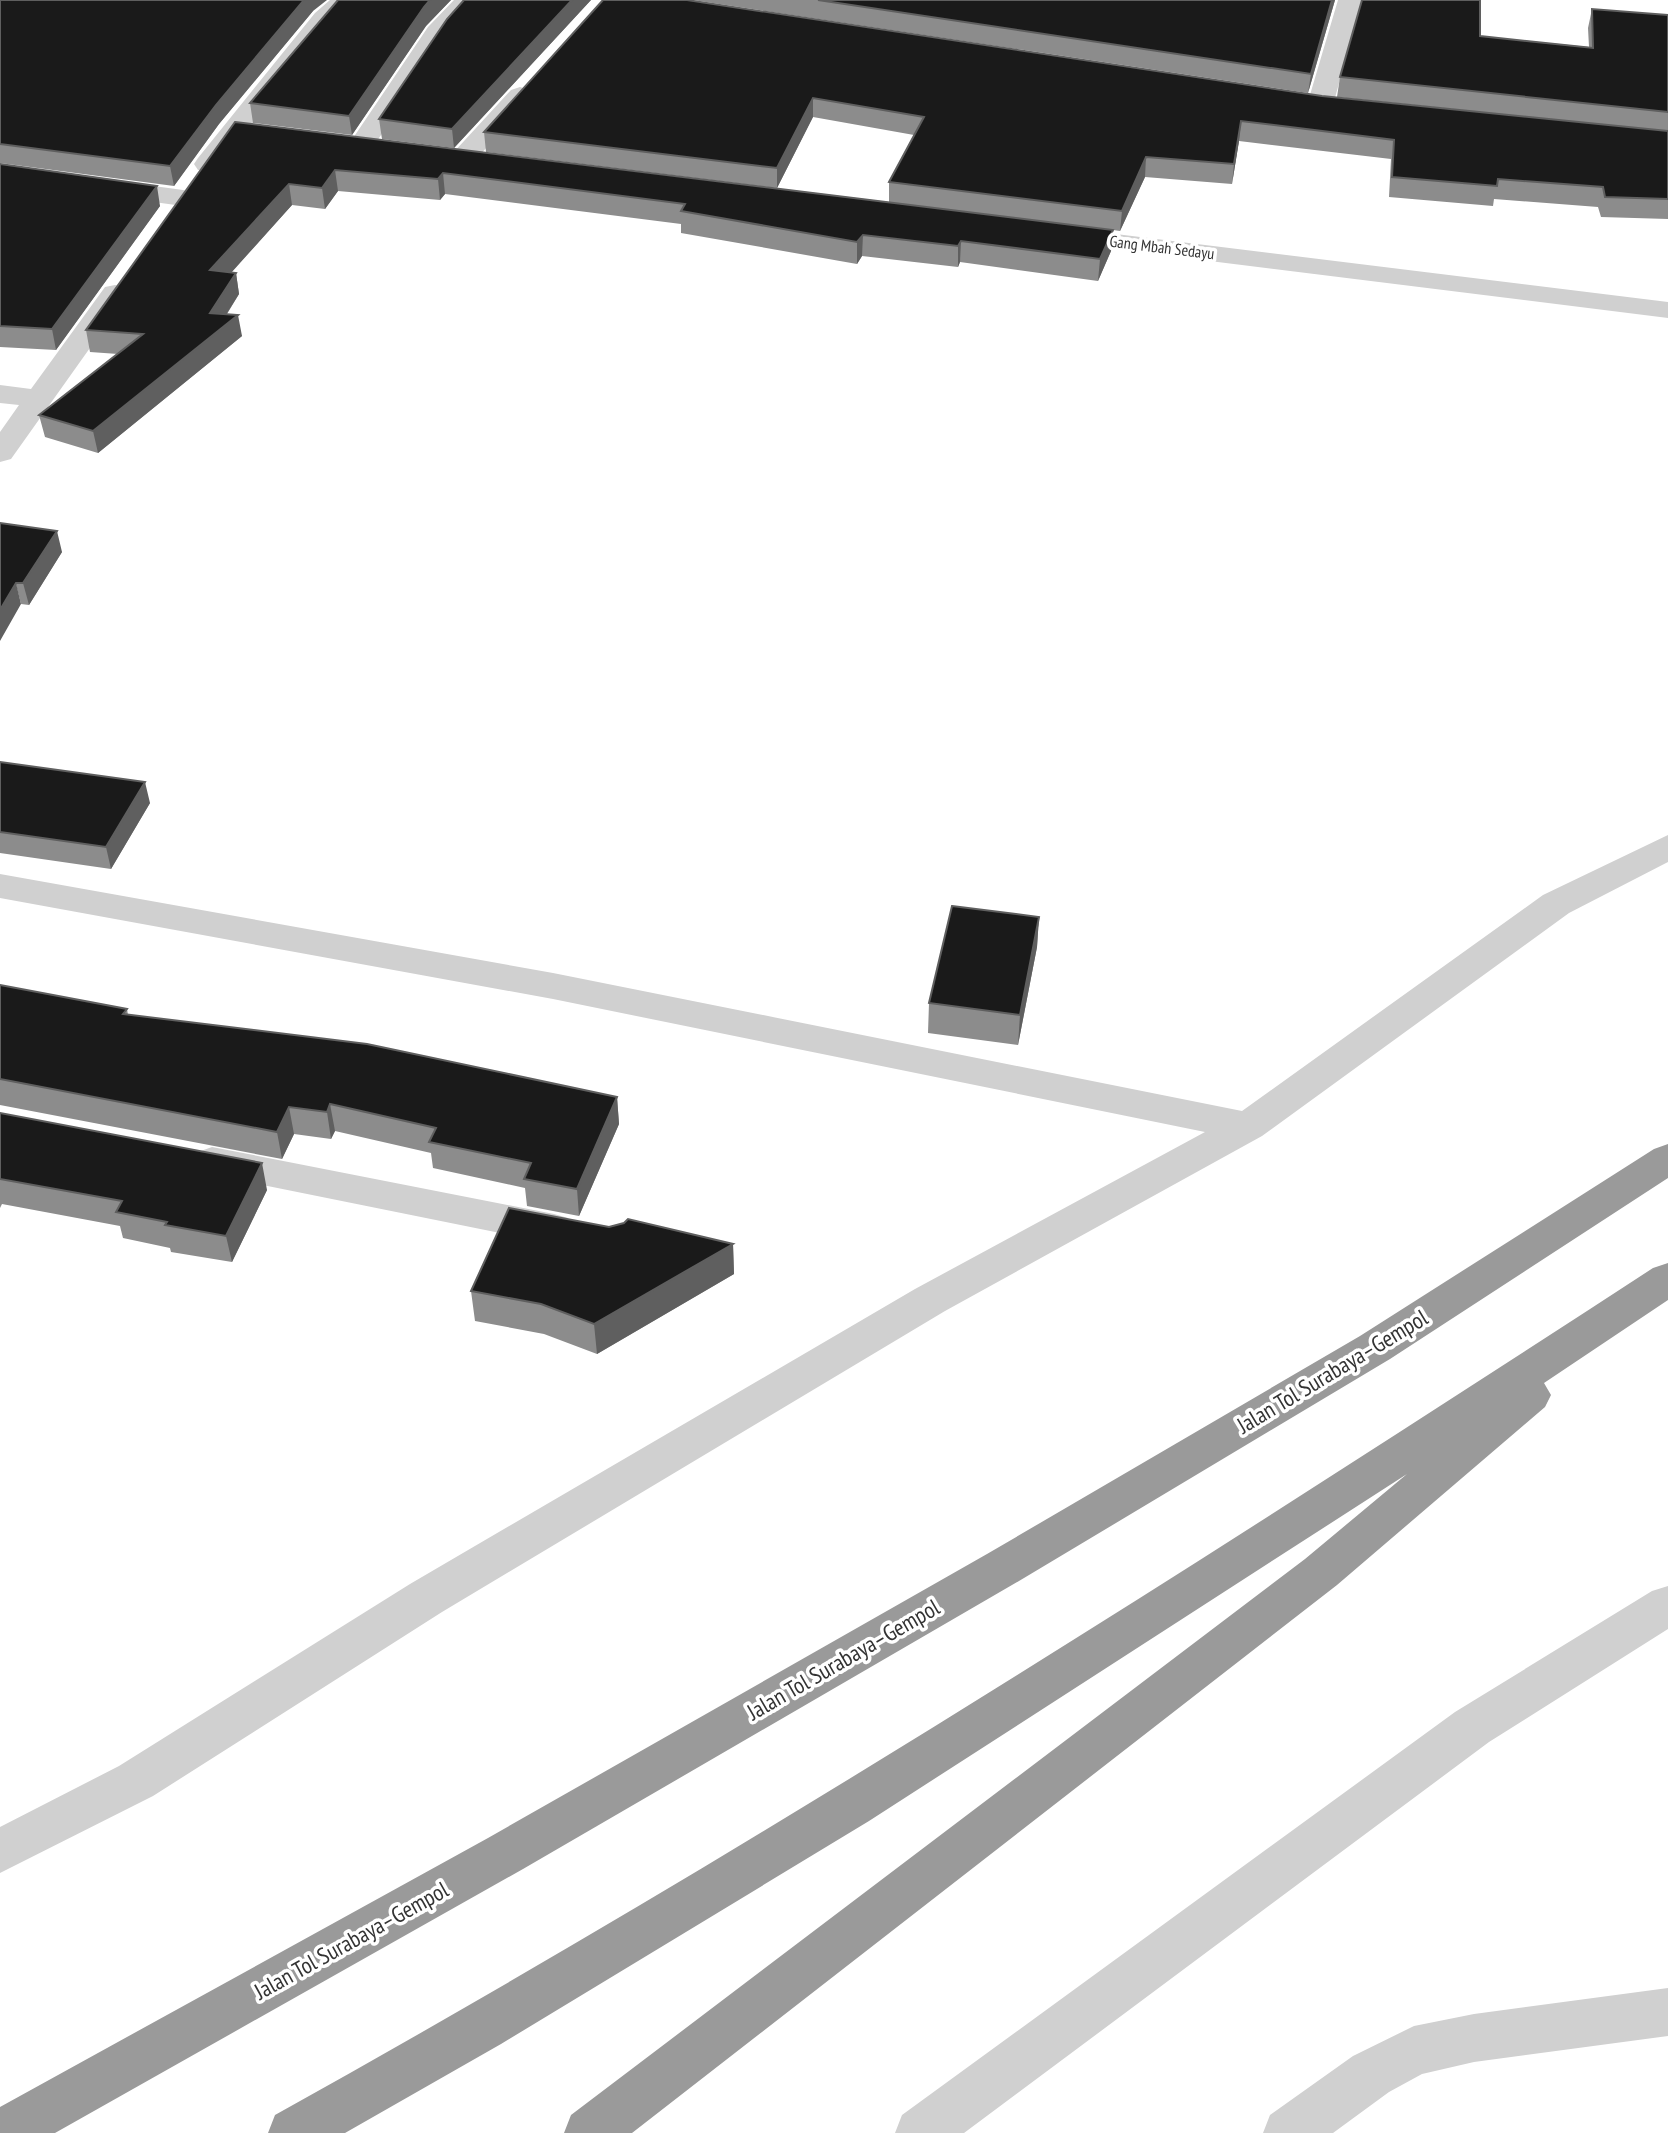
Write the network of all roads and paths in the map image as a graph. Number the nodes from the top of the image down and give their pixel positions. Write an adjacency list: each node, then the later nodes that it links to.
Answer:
1 (345, 0): 8 (street)
2 (468, 0): 10 (street)
3 (1350, 0): 6 (street)
4 (534, 80): 11 (street)
5 (1293, 101): 6 (street)
6 (1320, 105): 7 (street)
7 (1348, 108)
8 (230, 131): 9 (street); 13 (street)
9 (269, 136)
10 (360, 147)
11 (489, 163)
12 (0, 173): 13 (street)
13 (183, 198): 14 (street)
14 (167, 220)
15 (1040, 232): 17 (street, Gang Mbah Sedayu)
16 (127, 276): 19 (street)
17 (1668, 310)
18 (0, 394): 19 (street)
19 (41, 399): 20 (street)
20 (0, 453)
21 (1668, 847): 23 (street)
22 (0, 886): 23 (street)
23 (1248, 1126): 29 (street)
24 (177, 1155): 26 (street)
25 (1668, 1159): 31 (highway, Jalan Tol Surabaya–Gempol)
26 (585, 1235)
27 (1664, 1282): 32 (highway); 33 (highway)
28 (1668, 1605): 34 (street)
29 (0, 1851)
30 (1668, 2012): 35 (street)
31 (4, 2133)
32 (294, 2133)
33 (590, 2133)
34 (921, 2133)
35 (1289, 2133)

